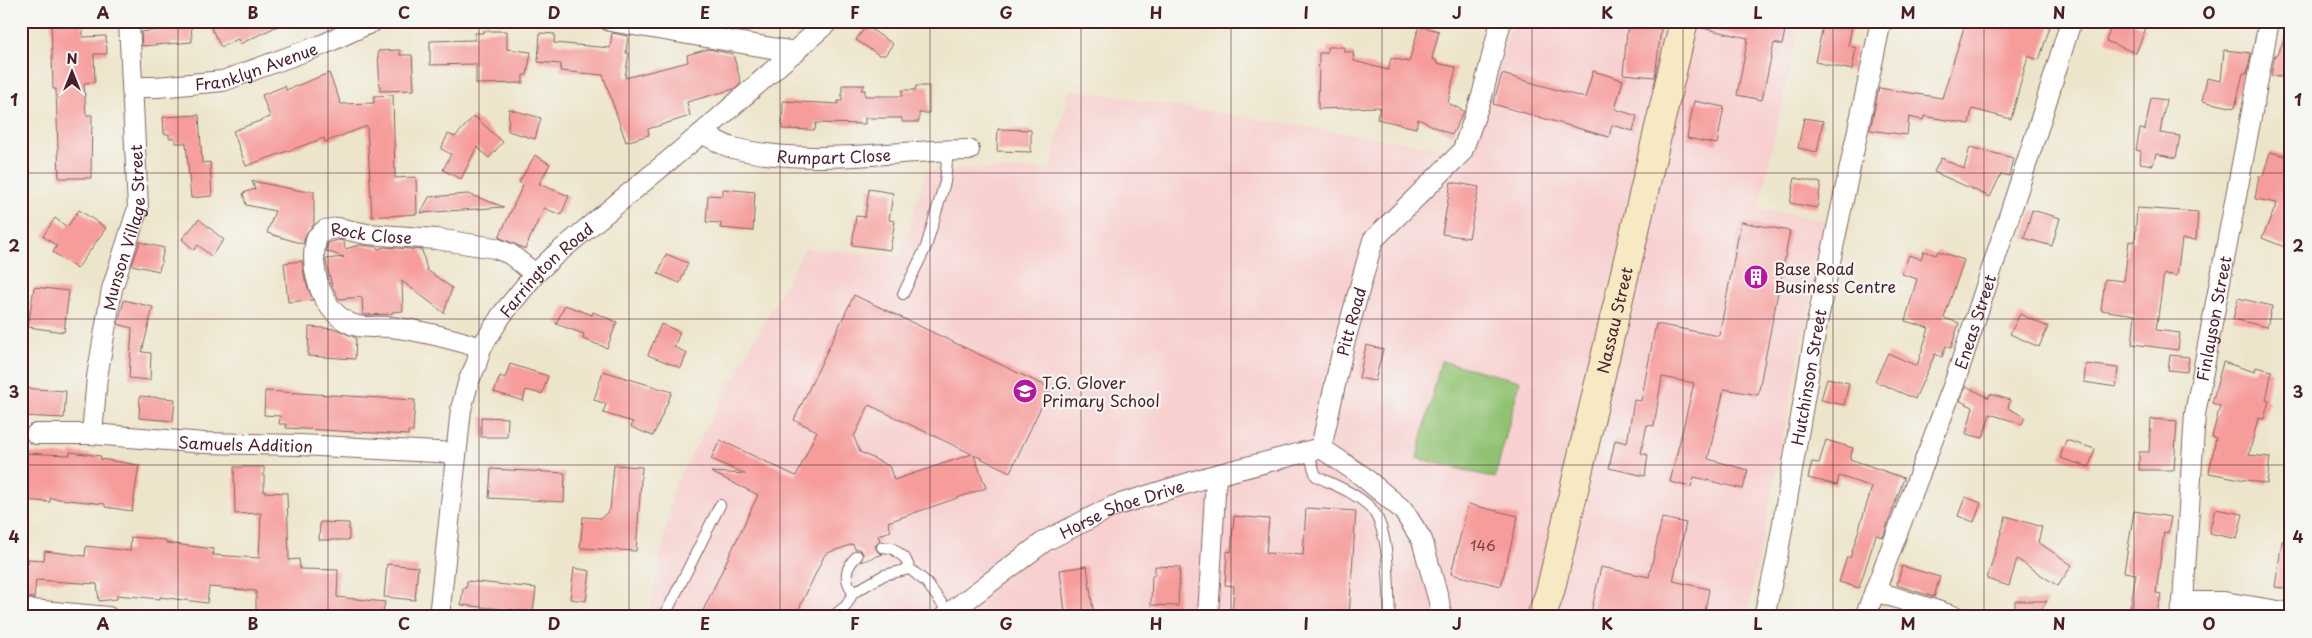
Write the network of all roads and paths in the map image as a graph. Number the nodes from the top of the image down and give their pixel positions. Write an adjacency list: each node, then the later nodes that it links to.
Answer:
1 (129, 21): 11 (street, Munson Village Street)
2 (374, 21): 11 (street, Franklyn Avenue)
3 (610, 21): 10 (street)
4 (829, 21): 10 (street, Farrington Road)
5 (1501, 21): 20 (street, Pitt Road)
6 (1684, 21): 40 (main road, Nassau Street)
7 (1881, 21): 41 (street, Hutchinson Street)
8 (2071, 21): 27 (street, Eneas Street)
9 (2269, 21): 30 (street, Finlayson Street)
10 (796, 52): 12 (street, Farrington Road)
11 (133, 87): 19 (street, Munson Village Street)
12 (702, 133): 13 (street, Rumpart Close); 15 (street, Farrington Road)
13 (948, 150): 14 (street, Rumpart Close); 16 (lane)
14 (969, 150)
15 (535, 274): 17 (street, Farrington Road); 17 (street, Rock Close)
16 (904, 294)
17 (480, 348): 21 (street, Farrington Road)
18 (36, 434): 19 (street, Samuels Addition)
19 (92, 434): 21 (street, Samuels Addition)
20 (1315, 449): 22 (street, Horse Shoe Drive); 38 (lane); 39 (street)
21 (456, 453): 34 (street, Farrington Road)
22 (1216, 476): 32 (street, Horse Shoe Drive); 37 (street)
23 (720, 505): 35 (lane)
24 (882, 547): 26 (lane)
25 (857, 556): 28 (lane)
26 (910, 569): 28 (lane); 32 (lane)
27 (1875, 591): 42 (street, Eneas Street); 43 (street)
28 (853, 593): 36 (lane)
29 (21, 609): 33 (street)
30 (2182, 609): 31 (street)
31 (2291, 613)
32 (947, 615)
33 (108, 617)
34 (439, 617)
35 (664, 617)
36 (832, 617)
37 (1208, 617)
38 (1390, 617)
39 (1441, 617)
40 (1541, 617)
41 (1764, 617)
42 (1866, 617)
43 (1956, 617)

